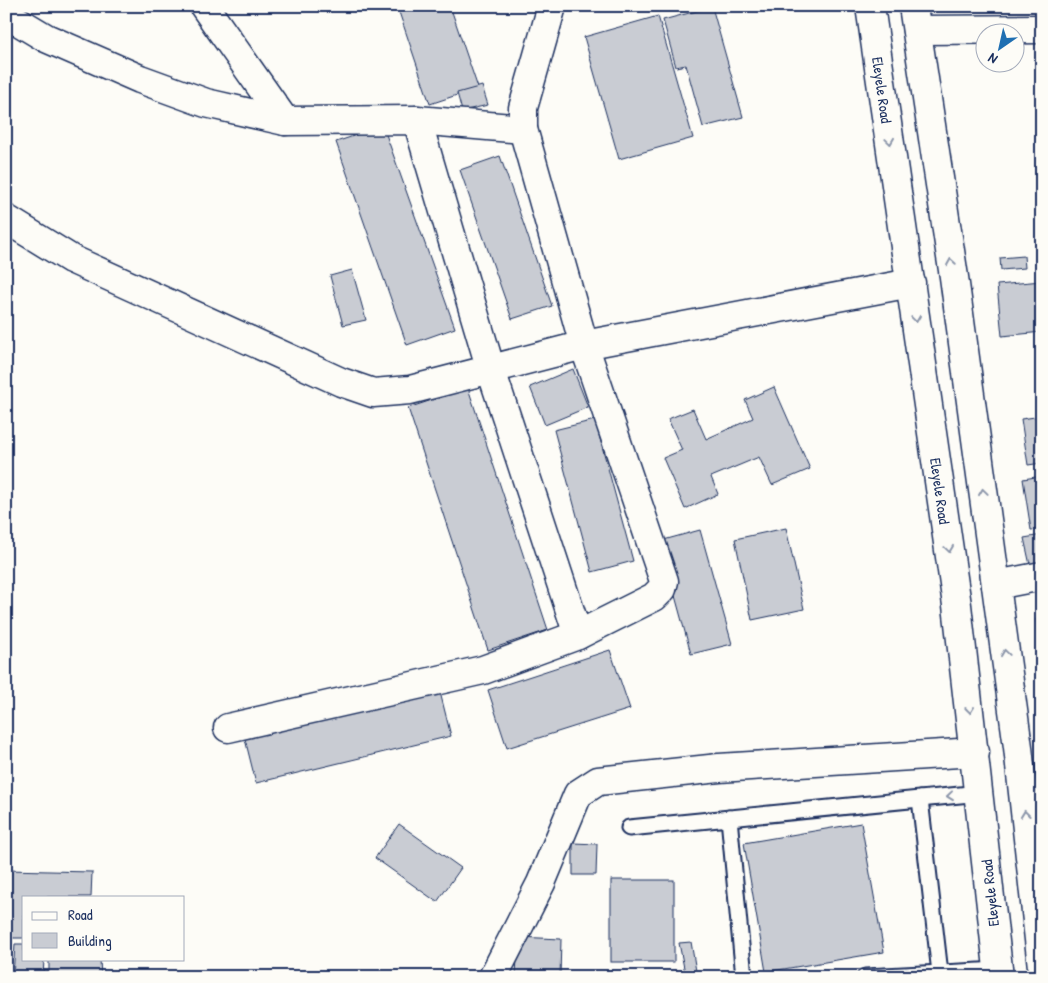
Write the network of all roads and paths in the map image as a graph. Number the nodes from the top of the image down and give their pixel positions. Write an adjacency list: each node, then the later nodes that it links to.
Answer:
1 (204, 6): 8 (street)
2 (552, 6): 9 (street)
3 (870, 6): 11 (street, Eleyele Road, one-way to 11)
4 (6, 14): 8 (street)
5 (915, 18): 6 (street); 15 (street, one-way to 5)
6 (1042, 29)
7 (417, 120): 8 (street); 9 (street); 13 (street)
8 (285, 121)
9 (522, 129): 12 (street)
10 (6, 219): 13 (street)
11 (911, 283): 12 (street); 18 (street, Eleyele Road, one-way to 18)
12 (584, 345): 13 (street); 16 (street)
13 (491, 370): 16 (street)
14 (1042, 576): 15 (street)
15 (996, 585): 23 (street, one-way to 15)
16 (578, 635): 17 (street)
17 (228, 728)
18 (975, 752): 19 (street, Eleyele Road); 26 (street)
19 (980, 793): 20 (lane, one-way to 20); 25 (street, Eleyele Road)
20 (920, 799): 21 (lane); 24 (lane)
21 (729, 818): 22 (lane); 27 (lane)
22 (629, 828)
23 (1042, 967)
24 (940, 973): 25 (lane); 28 (lane)
25 (999, 973)
26 (492, 977)
27 (744, 977)
28 (865, 977)

